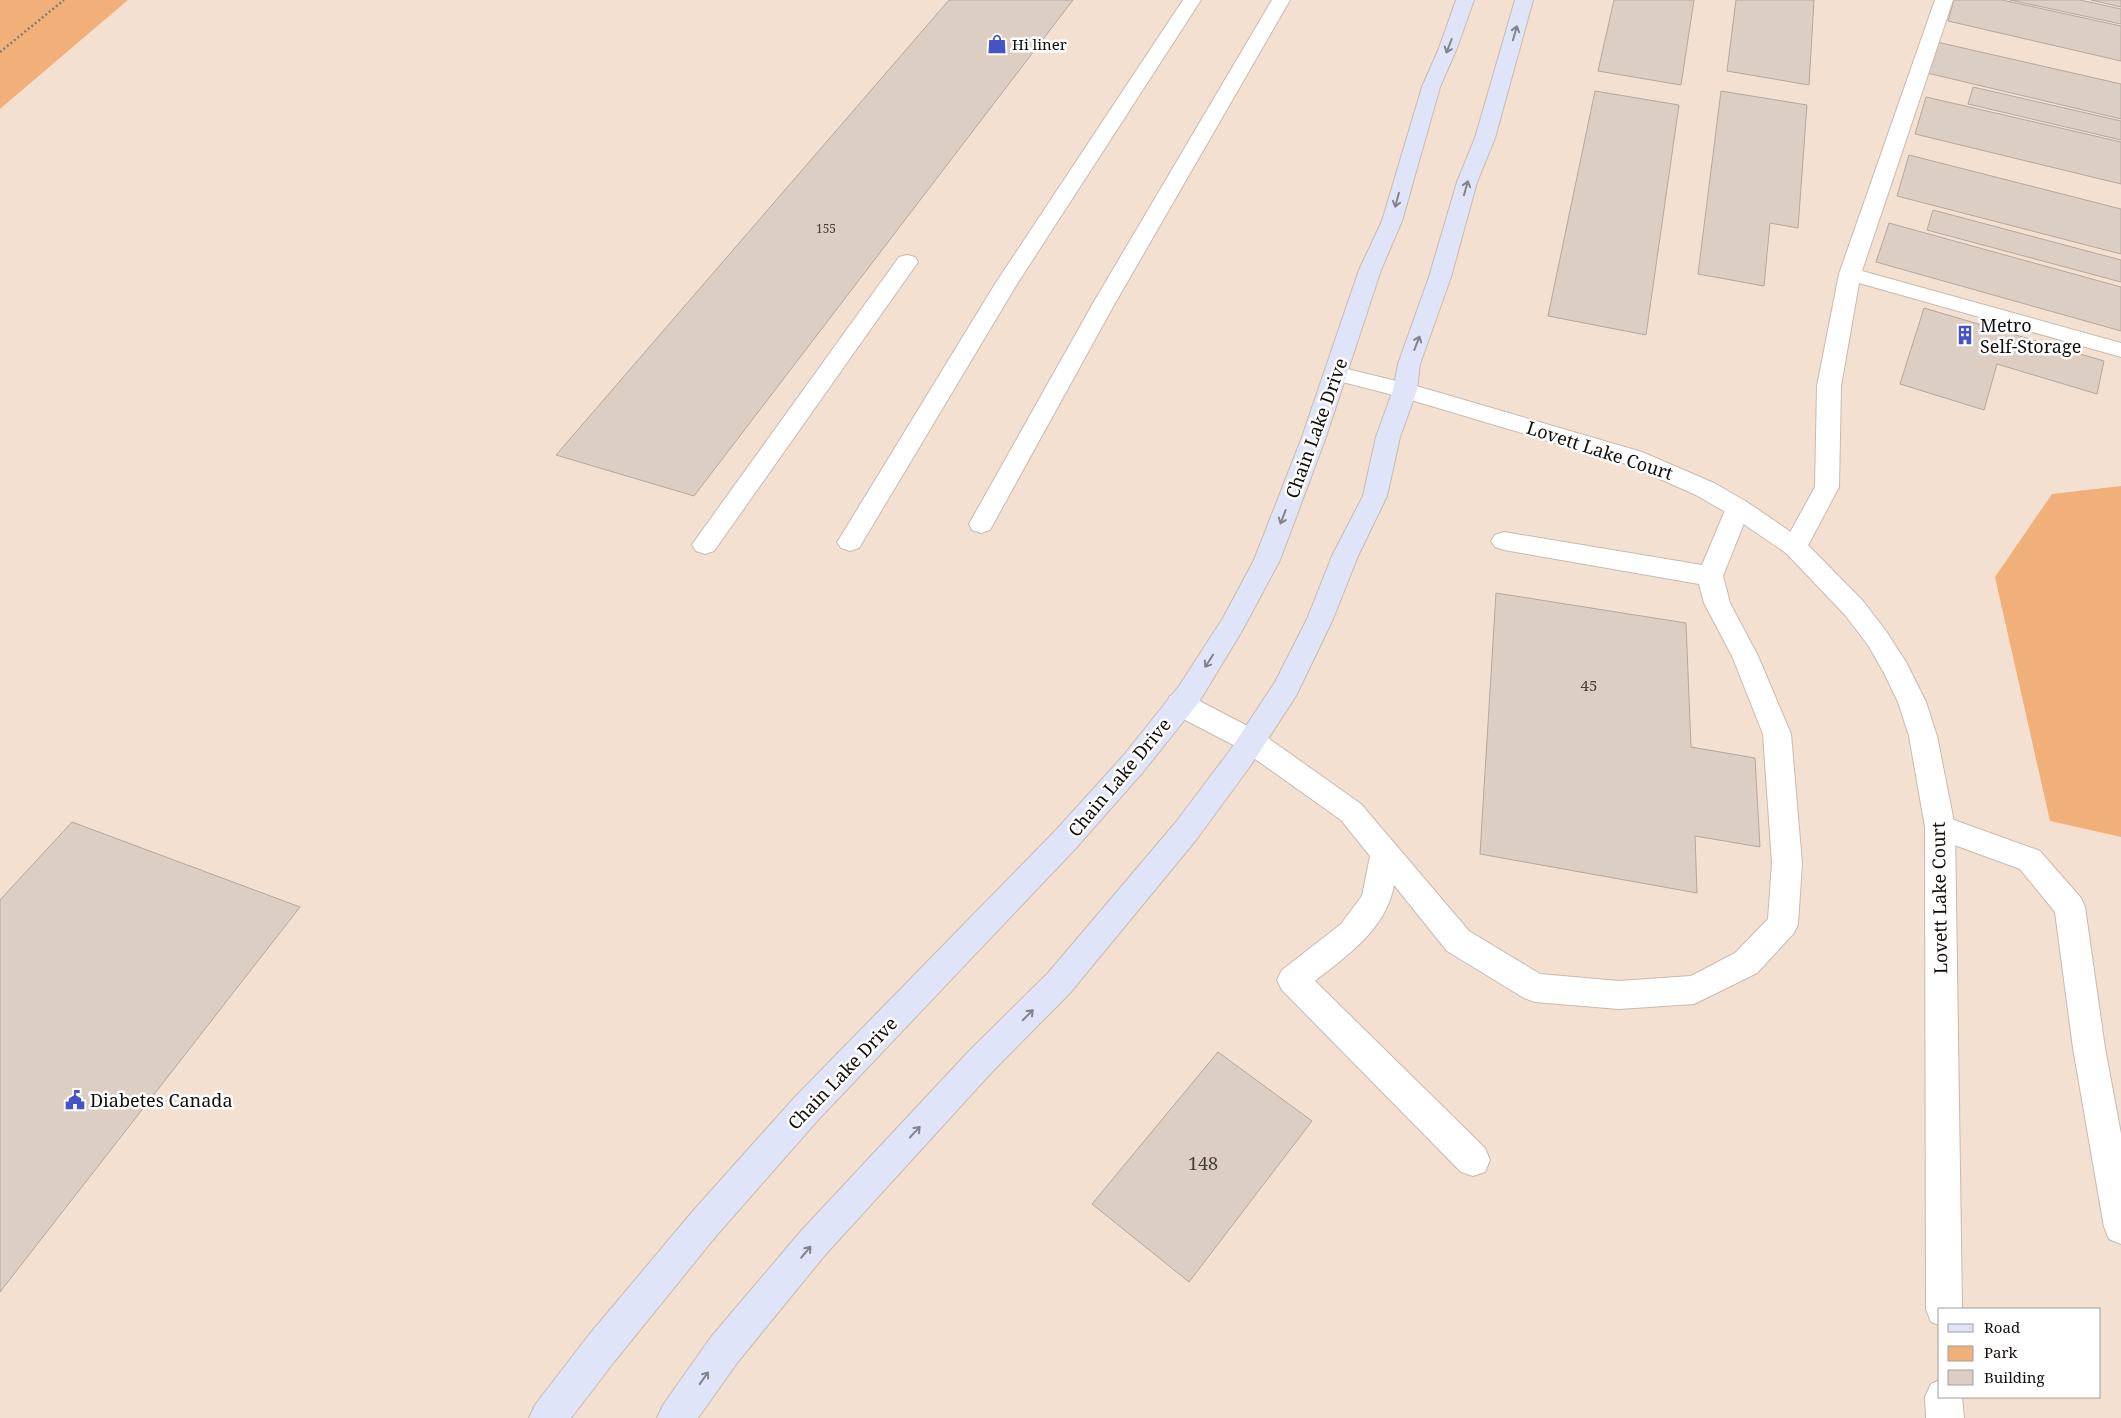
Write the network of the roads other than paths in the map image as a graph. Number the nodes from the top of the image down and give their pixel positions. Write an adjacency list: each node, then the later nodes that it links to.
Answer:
1 (1192, 0): 13 (street)
2 (1281, 0): 12 (street)
3 (1465, 0): 9 (street, Chain Lake Drive, one-way to 9)
4 (1524, 0): 10 (street, one-way to 4)
5 (1944, 0): 7 (street)
6 (907, 262): 15 (street)
7 (1850, 274): 8 (street); 16 (street)
8 (2121, 350)
9 (1335, 373): 10 (street, Lovett Lake Court); 18 (street, Chain Lake Drive, one-way to 18)
10 (1405, 390): 11 (street, Lovett Lake Court); 19 (street)
11 (1738, 508): 16 (street, Lovett Lake Court); 17 (street)
12 (981, 524)
13 (850, 542)
14 (1504, 542): 17 (street)
15 (705, 545)
16 (1795, 547): 20 (street, Lovett Lake Court)
17 (1710, 576): 21 (street)
18 (1180, 704): 19 (street); 26 (street, Chain Lake Drive)
19 (1252, 741): 21 (street); 27 (street, one-way to 19)
20 (1940, 827): 23 (street); 24 (street, Lovett Lake Court)
21 (1385, 854): 22 (street)
22 (1473, 1160)
23 (2121, 1227)
24 (1944, 1308)
25 (1944, 1398): 28 (street)
26 (548, 1418)
27 (676, 1418)
28 (1944, 1418)

